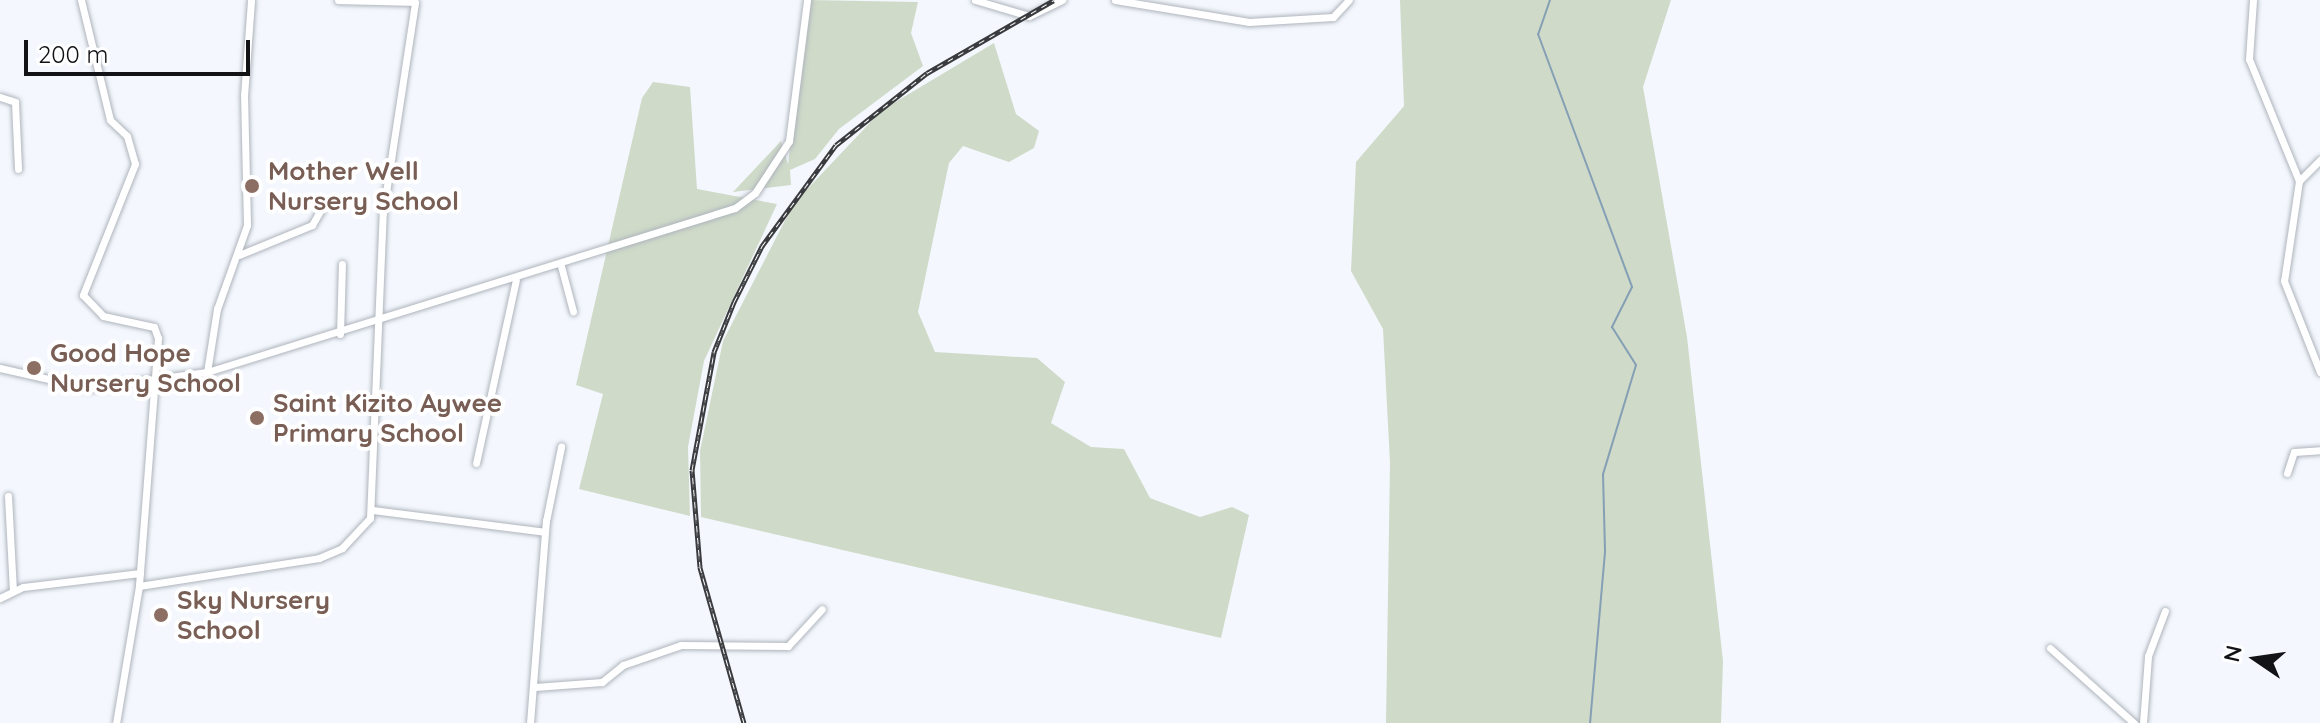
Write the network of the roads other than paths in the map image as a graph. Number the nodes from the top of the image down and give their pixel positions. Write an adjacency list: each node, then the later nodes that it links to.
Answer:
1 (81, 0): 26 (street)
2 (251, 0): 16 (street)
3 (338, 0): 10 (street)
4 (807, 0): 18 (street)
5 (975, 0): 6 (street)
6 (1062, 0)
7 (1115, 0): 8 (street)
8 (1349, 0)
9 (2253, 0): 14 (street)
10 (415, 2): 21 (street)
11 (0, 97): 13 (street)
12 (2320, 160): 14 (street)
13 (18, 169)
14 (2299, 181): 25 (street)
15 (324, 204): 16 (street)
16 (239, 255): 24 (street)
17 (342, 264): 22 (street)
18 (561, 266): 19 (street); 20 (street)
19 (516, 280): 21 (street); 29 (street)
20 (573, 311)
21 (373, 322): 22 (street); 32 (street)
22 (340, 334): 24 (street)
23 (0, 368): 26 (street)
24 (207, 372): 26 (street)
25 (2320, 372)
26 (159, 381): 34 (street)
27 (561, 447): 33 (street)
28 (2320, 450): 30 (street)
29 (476, 463)
30 (2287, 473)
31 (8, 496): 36 (street)
32 (372, 510): 33 (street); 35 (street)
33 (545, 532): 41 (street)
34 (140, 573): 35 (street); 36 (street)
35 (139, 586): 42 (street)
36 (13, 590): 37 (street)
37 (0, 598)
38 (822, 609): 41 (street)
39 (2165, 611): 45 (street)
40 (2050, 648): 44 (street)
41 (535, 687): 43 (street)
42 (116, 723)
43 (530, 723)
44 (2134, 723)
45 (2143, 723)

